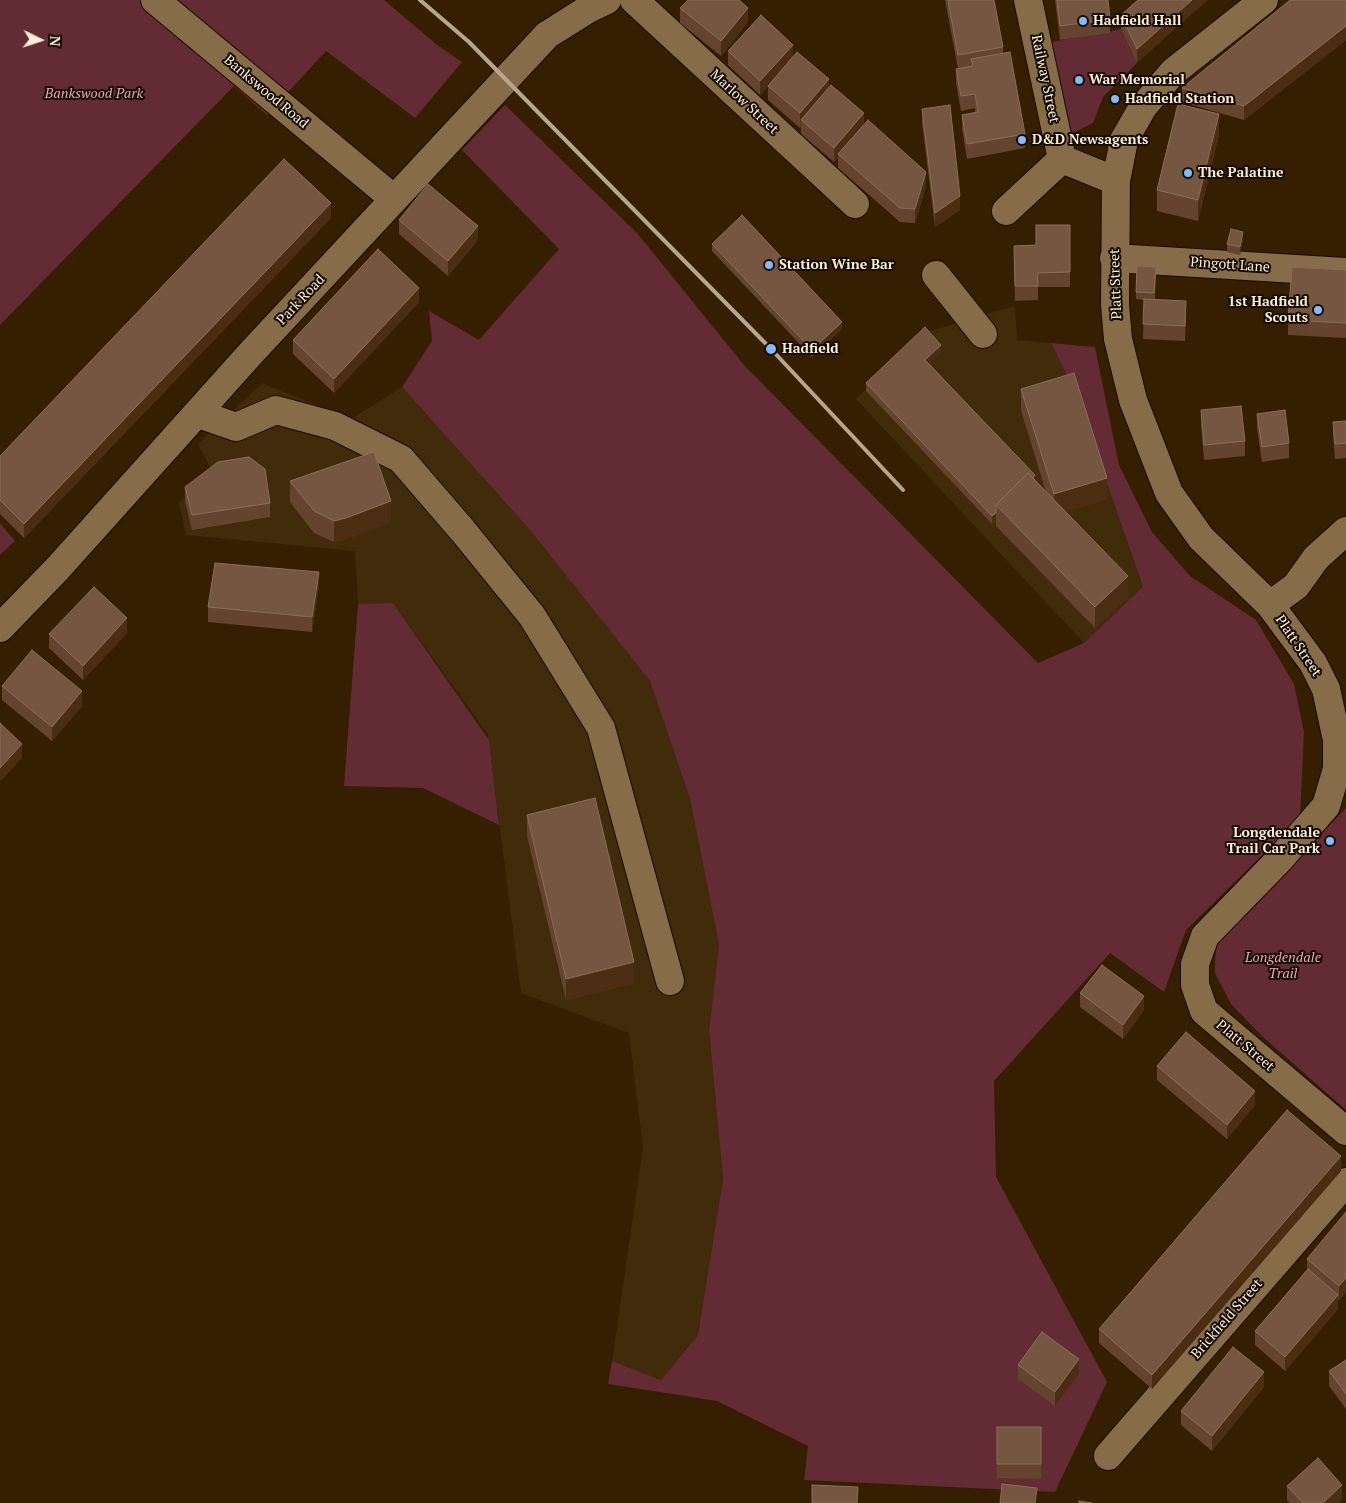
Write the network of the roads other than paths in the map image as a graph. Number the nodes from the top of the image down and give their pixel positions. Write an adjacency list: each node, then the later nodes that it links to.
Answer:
1 (154, 0): 8 (street, Bankswood Road)
2 (608, 0): 8 (street, Park Road)
3 (634, 0): 9 (street, Marlow Street)
4 (1028, 0): 6 (street, Railway Street)
5 (1264, 0): 7 (street, Platt Street)
6 (1062, 159): 7 (street); 10 (street)
7 (1116, 181): 11 (street, Platt Street)
8 (385, 192): 15 (street, Park Road)
9 (855, 204)
10 (1006, 210)
11 (1114, 258): 12 (street, Pingott Lane); 17 (street, Platt Street)
12 (1346, 272)
13 (936, 275): 14 (street)
14 (983, 334)
15 (199, 414): 18 (street, Park Road); 19 (street)
16 (1346, 531): 17 (street)
17 (1270, 605): 20 (street, Platt Street)
18 (0, 628)
19 (670, 981)
20 (1346, 1131)
21 (1346, 1182): 22 (street, Brickfield Street)
22 (1108, 1456)

